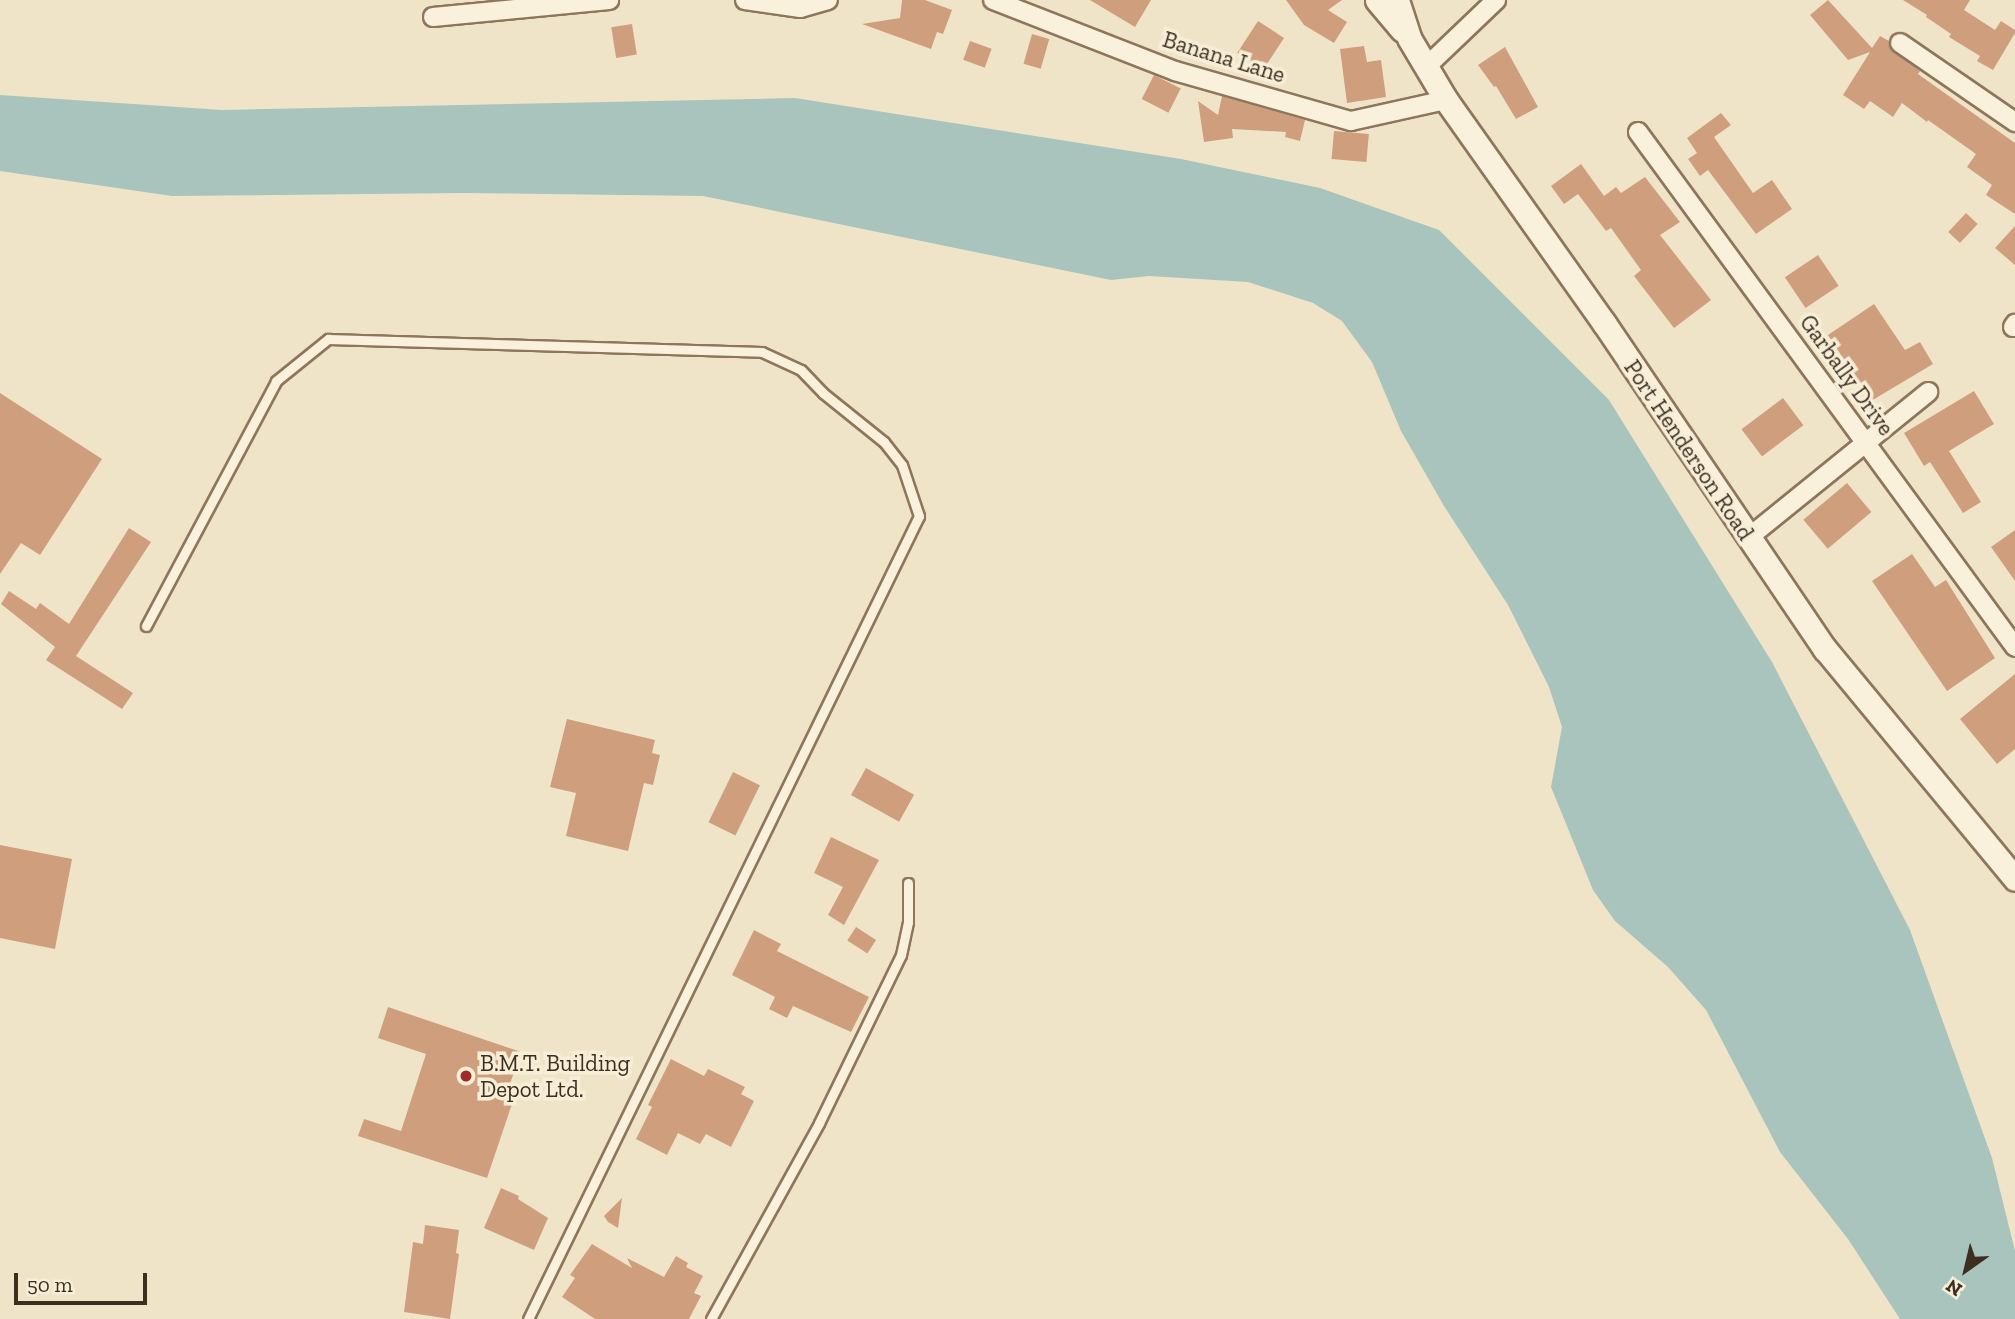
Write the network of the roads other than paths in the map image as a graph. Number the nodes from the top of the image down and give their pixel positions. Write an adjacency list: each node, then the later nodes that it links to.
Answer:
1 (609, 0): 8 (street)
2 (745, 0): 3 (street)
3 (828, 0)
4 (993, 0): 12 (street, Banana Lane)
5 (1377, 0): 9 (street)
6 (1397, 0): 9 (street, Port Henderson Road)
7 (1496, 0): 11 (street)
8 (433, 17)
9 (1409, 38): 11 (street, Port Henderson Road)
10 (1900, 43): 13 (street)
11 (1426, 67): 12 (street, Port Henderson Road)
12 (1446, 100): 17 (street, Port Henderson Road)
13 (2015, 122)
14 (1639, 132): 16 (street, Garbally Drive)
15 (1928, 392): 16 (street)
16 (1866, 441): 17 (street); 19 (street, Garbally Drive)
17 (1748, 538): 20 (street, Port Henderson Road)
18 (146, 626): 22 (lane)
19 (2015, 647)
20 (2015, 879)
21 (908, 883): 23 (lane)
22 (528, 1319)
23 (711, 1319)

